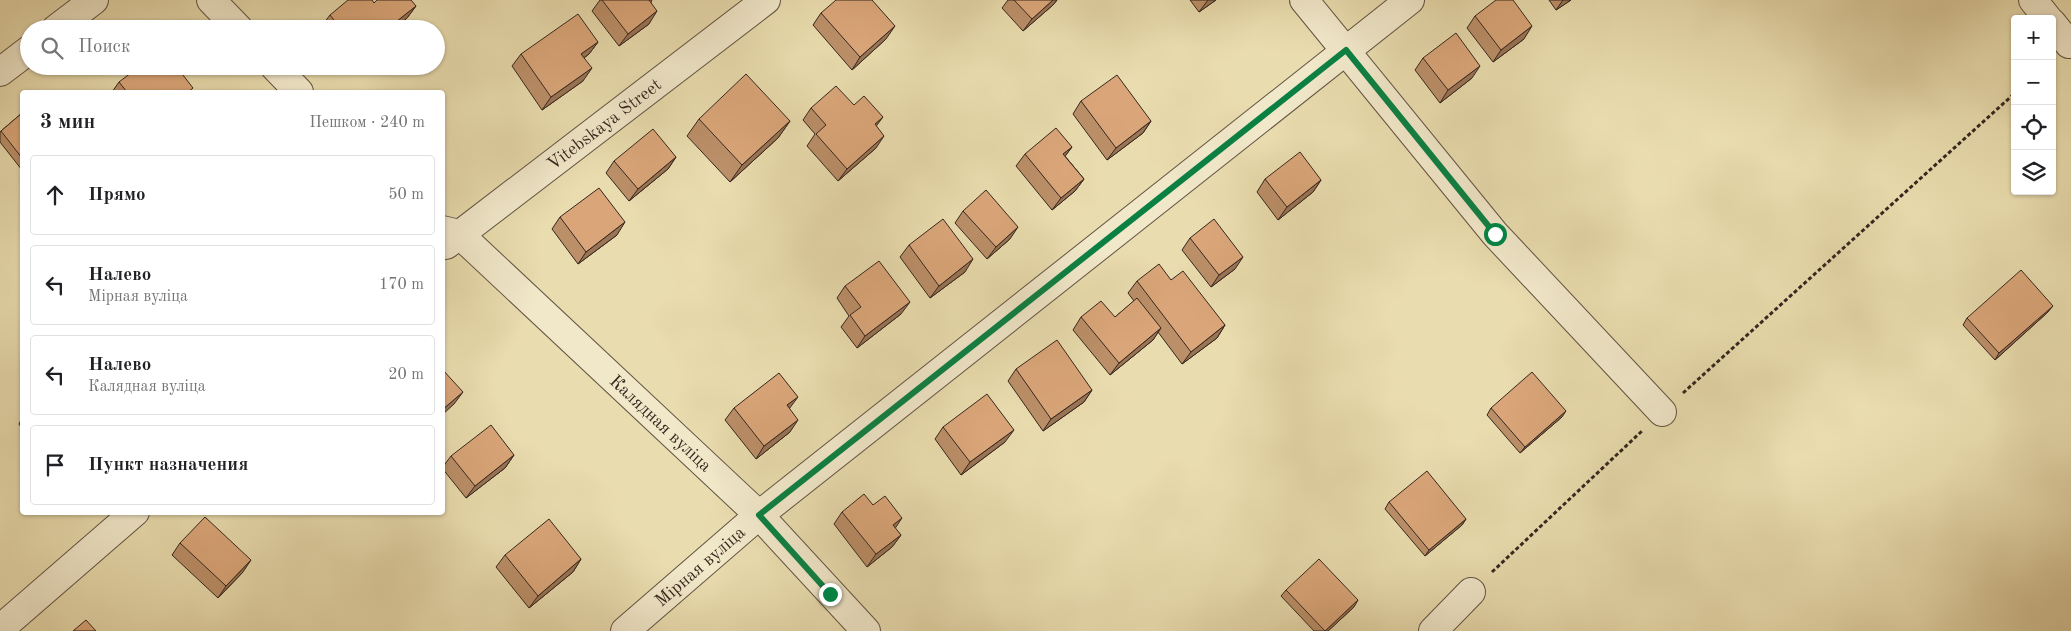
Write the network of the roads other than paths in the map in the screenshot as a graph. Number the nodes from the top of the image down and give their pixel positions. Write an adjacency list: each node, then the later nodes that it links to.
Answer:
1 (94, 0): 8 (street)
2 (211, 0): 9 (street)
3 (766, 0): 17 (street, Vitebskaya Street)
4 (1304, 0): 12 (street)
5 (1410, 0): 12 (street, Мірная вуліца)
6 (2033, 0): 7 (street)
7 (2045, 15)
8 (68, 20)
9 (230, 20)
10 (2056, 29): 11 (street)
11 (2069, 44)
12 (1346, 50): 18 (street); 20 (street, Мірная вуліца)
13 (20, 57): 14 (street)
14 (0, 72)
15 (283, 75): 16 (street)
16 (297, 90)
17 (448, 237): 20 (street, Калядная вуліца)
18 (1662, 412)
19 (132, 515): 22 (street)
20 (759, 515): 23 (street, Мірная вуліца); 24 (street, Калядная вуліца)
21 (1471, 592): 25 (street)
22 (0, 629)
23 (625, 631)
24 (866, 631)
25 (1433, 631)

